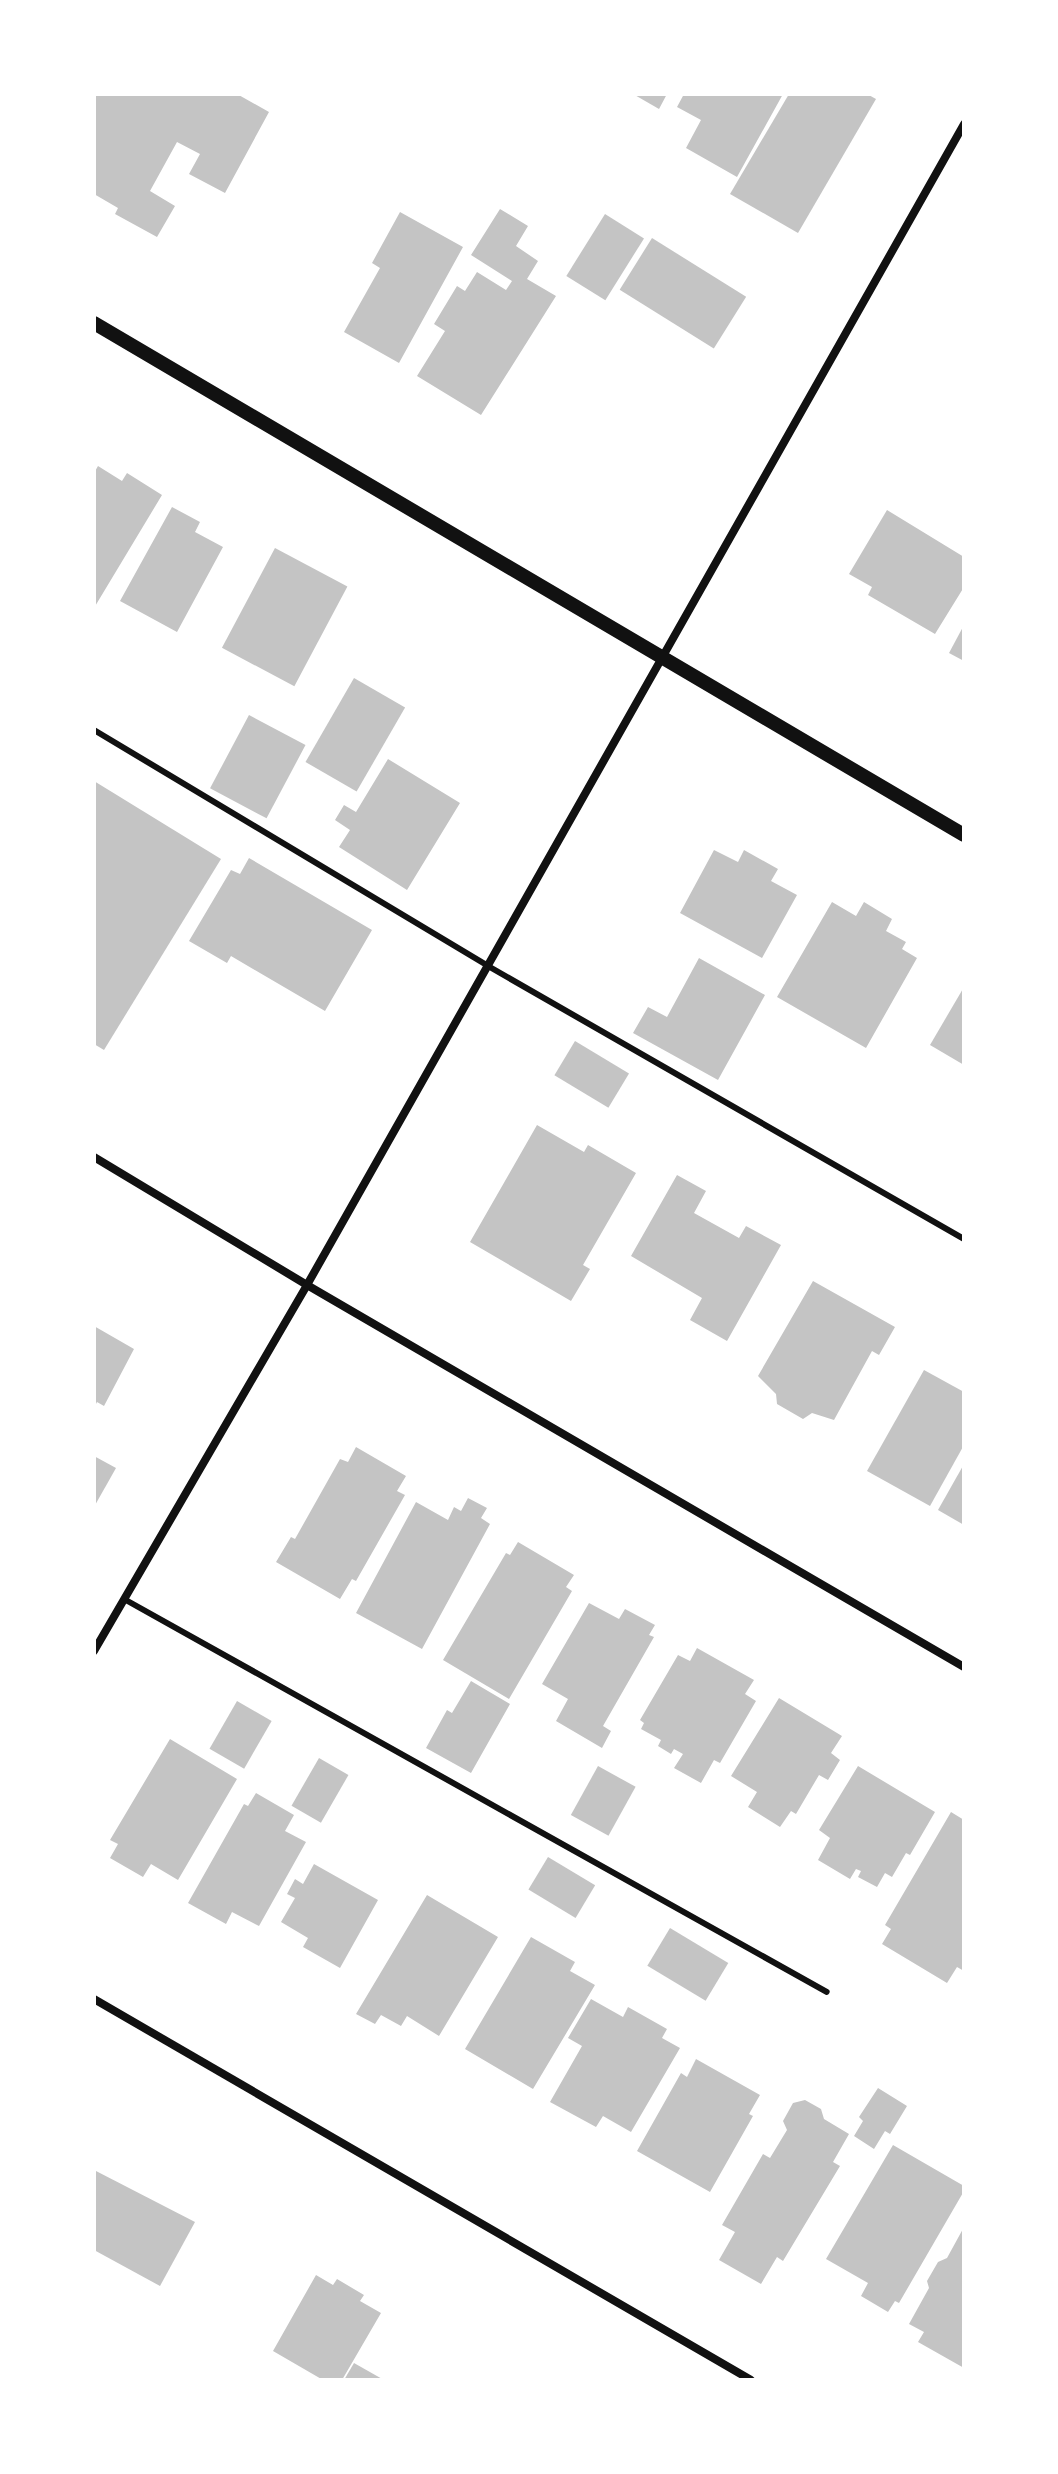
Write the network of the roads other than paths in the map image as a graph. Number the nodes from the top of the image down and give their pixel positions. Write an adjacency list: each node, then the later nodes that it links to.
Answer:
1 (964, 124): 3 (street)
2 (94, 323): 3 (street)
3 (663, 657): 5 (street); 6 (street)
4 (94, 730): 6 (lane)
5 (964, 835)
6 (488, 966): 8 (lane); 9 (street)
7 (94, 1157): 9 (street)
8 (964, 1239)
9 (307, 1285): 10 (street); 12 (street)
10 (124, 1599): 11 (street); 13 (lane)
11 (94, 1651)
12 (964, 1667)
13 (827, 1992)
14 (94, 1999): 15 (street)
15 (751, 2380)

